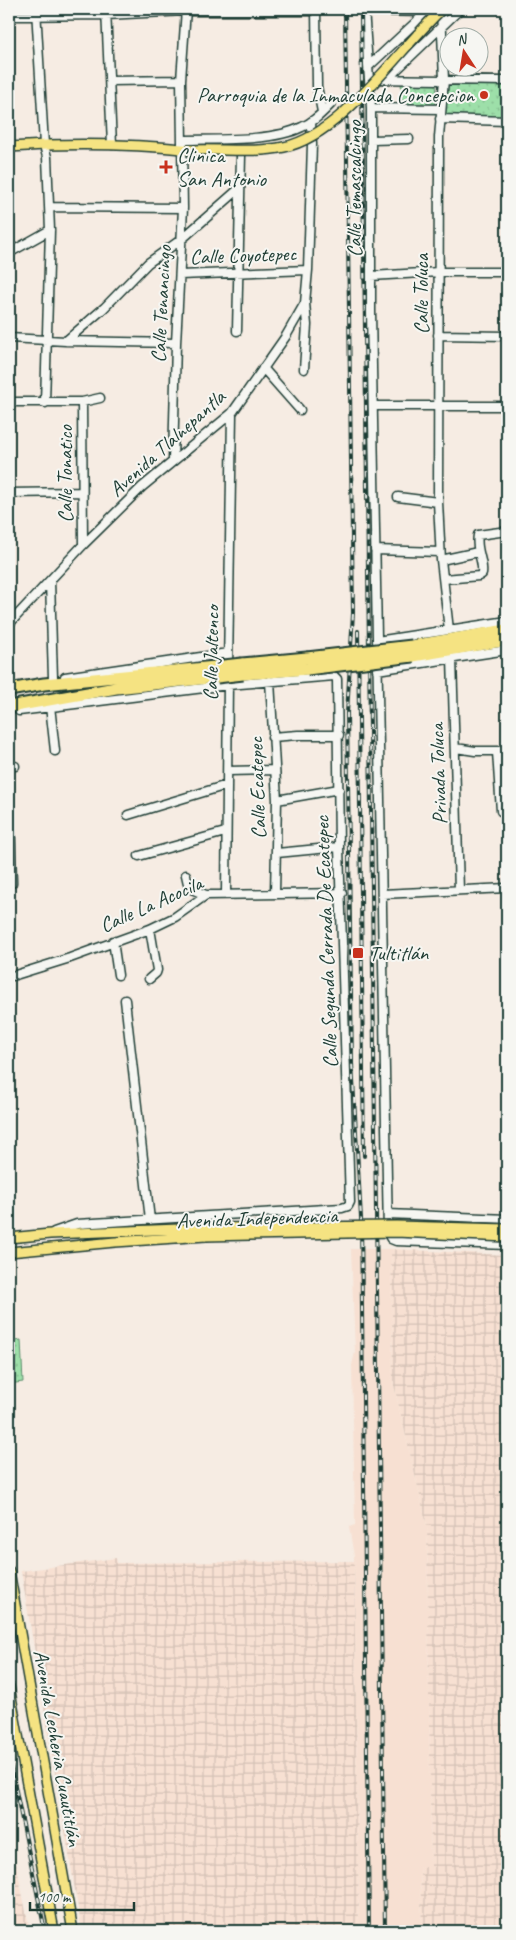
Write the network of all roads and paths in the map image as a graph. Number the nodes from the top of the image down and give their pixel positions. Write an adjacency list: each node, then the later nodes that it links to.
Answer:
1 (442, 9): 10 (street, Calle Toluca); 27 (main road, bridge)
2 (460, 9): 10 (street)
3 (186, 10): 4 (street); 8 (street); 15 (street, Calle Tenancingo)
4 (316, 10): 21 (street)
5 (364, 10): 6 (street); 11 (street, Calle Temascalcingo)
6 (428, 11): 11 (street)
7 (36, 12): 8 (street); 9 (street); 28 (street)
8 (106, 12): 14 (street)
9 (9, 16)
10 (442, 25): 13 (street); 16 (street, Calle Toluca)
11 (369, 66): 12 (street, Calle Temascalcingo)
12 (370, 79): 13 (street); 19 (street, Calle Temascalcingo)
13 (387, 79): 16 (street)
14 (110, 80): 15 (street); 29 (street)
15 (181, 80): 27 (street, Calle Tenancingo)
16 (444, 80): 17 (street); 20 (street, Calle Toluca)
17 (507, 81)
18 (332, 103): 21 (street)
19 (371, 108): 20 (street); 26 (street, Calle Temascalcingo)
20 (440, 109): 22 (street, Calle Toluca)
21 (322, 112): 24 (street)
22 (440, 120): 23 (street); 39 (street, Calle Toluca)
23 (507, 121)
24 (311, 122): 27 (street); 38 (street, Avenida Tlalnepantla)
25 (409, 139): 26 (street)
26 (371, 140): 43 (street, Calle Temascalcingo)
27 (182, 144): 29 (main road); 34 (street, Calle Tenancingo)
28 (44, 145): 29 (main road); 30 (main road); 33 (street)
29 (112, 145)
30 (9, 147)
31 (241, 155): 32 (street)
32 (240, 188): 36 (street); 41 (street)
33 (49, 207): 34 (street); 35 (street)
34 (183, 208): 36 (street, Calle Tenancingo)
35 (50, 230): 37 (street); 49 (street)
36 (182, 239): 42 (street, Calle Tenancingo); 50 (street)
37 (9, 253)
38 (308, 270): 41 (street, Calle Coyotepec); 44 (street, Avenida Tlalnepantla)
39 (439, 272): 40 (street); 43 (street); 46 (street, Calle Toluca)
40 (507, 272)
41 (238, 273): 42 (street, Calle Coyotepec); 45 (street)
42 (180, 275): 51 (street, Calle Tenancingo)
43 (371, 276): 59 (street, Calle Temascalcingo)
44 (305, 304): 52 (street, Avenida Tlalnepantla); 53 (street)
45 (237, 331)
46 (438, 335): 47 (street); 58 (street, Calle Toluca)
47 (507, 336)
48 (9, 338): 49 (street)
49 (46, 338): 50 (street); 57 (street)
50 (66, 341): 51 (street)
51 (176, 343): 63 (street, Calle Tenancingo)
52 (263, 368): 61 (street); 62 (street, Avenida Tlalnepantla)
53 (304, 369)
54 (100, 398): 56 (street)
55 (9, 402): 57 (street)
56 (82, 402): 57 (street); 64 (street, Calle Tonatico)
57 (45, 403)
58 (438, 405): 59 (street); 60 (street); 67 (street, Calle Toluca)
59 (372, 406): 70 (street, Calle Temascalcingo)
60 (507, 406)
61 (300, 410)
62 (232, 413): 63 (street, Avenida Tlalnepantla); 83 (street, Calle Jaltenco)
63 (173, 461): 69 (street, Avenida Tlalnepantla)
64 (82, 492): 65 (street); 69 (street, Calle Tonatico)
65 (9, 494)
66 (398, 497): 67 (street)
67 (438, 502): 72 (street, Calle Toluca)
68 (507, 531): 71 (street)
69 (83, 545): 74 (street, Avenida Tlalnepantla)
70 (375, 550): 72 (street); 80 (street, Calle Temascalcingo)
71 (478, 552): 72 (street); 73 (street)
72 (440, 556): 73 (street, Calle Toluca)
73 (444, 579): 77 (street)
74 (50, 581): 76 (street, Avenida Tlalnepantla); 87 (street)
75 (507, 622): 77 (street)
76 (9, 624)
77 (449, 630): 80 (street)
78 (507, 630): 82 (highway)
79 (507, 640): 82 (highway)
80 (377, 641): 85 (street, Calle Temascalcingo)
81 (507, 650): 84 (street)
82 (413, 651): 86 (highway, bridge)
83 (228, 653): 87 (street); 90 (street, Calle Jaltenco)
84 (452, 658): 85 (street); 97 (street, Privada Toluca)
85 (377, 670): 120 (street, Calle Temascalcingo)
86 (216, 672): 91 (highway); 93 (highway)
87 (53, 678): 89 (street)
88 (270, 681): 90 (street); 95 (street, Calle Segunda Cerrada De Ecatepec); 96 (street, Calle Ecatepec)
89 (9, 685)
90 (228, 685): 92 (street); 102 (street, Calle Jaltenco)
91 (9, 690)
92 (50, 706): 94 (street); 98 (street)
93 (9, 707)
94 (9, 712)
95 (339, 735): 96 (street); 104 (street, Calle Segunda Cerrada De Ecatepec)
96 (272, 737): 101 (street, Calle Ecatepec)
97 (456, 748): 99 (street); 116 (street, Privada Toluca)
98 (55, 751)
99 (497, 752): 100 (street); 107 (street)
100 (507, 752)
101 (274, 770): 102 (street); 105 (street, Calle Ecatepec)
102 (228, 771): 103 (street, Calle Jaltenco)
103 (227, 784): 108 (street); 109 (street, Calle Jaltenco)
104 (339, 789): 105 (street); 110 (street, Calle Segunda Cerrada De Ecatepec)
105 (277, 800): 111 (street, Calle Ecatepec)
106 (9, 806): 114 (street)
107 (501, 811)
108 (128, 815)
109 (225, 832): 112 (street); 119 (street, Calle Jaltenco)
110 (339, 847): 111 (street); 118 (street, Calle Segunda Cerrada De Ecatepec)
111 (277, 853): 117 (street, Calle Ecatepec)
112 (139, 856)
113 (186, 875): 121 (street)
114 (12, 883)
115 (507, 888): 116 (street)
116 (459, 890): 120 (street)
117 (275, 893): 118 (street, Calle La Acocila); 119 (street, Calle La Acocila)
118 (342, 893): 130 (street, Calle Segunda Cerrada De Ecatepec)
119 (226, 894): 121 (street, Calle La Acocila)
120 (382, 894): 128 (street, Calle Temascalcingo)
121 (206, 895): 122 (street, Calle La Acocila)
122 (150, 929): 123 (street, Calle La Acocila); 126 (street)
123 (113, 941): 124 (street); 125 (street, Calle La Acocila)
124 (118, 975)
125 (9, 977)
126 (149, 979)
127 (125, 1000): 130 (street)
128 (388, 1214): 129 (street); 136 (street, Calle Temascalcingo)
129 (507, 1219)
130 (150, 1220): 133 (street)
131 (507, 1229): 132 (main road, Avenida Independencia, bridge)
132 (205, 1232): 133 (main road, Avenida Independencia); 134 (main road, Avenida Independencia, bridge); 137 (main road, Avenida Independencia)
133 (50, 1234): 135 (main road, Avenida Independencia)
134 (507, 1237)
135 (9, 1238)
136 (507, 1245)
137 (9, 1252)
138 (9, 1571): 141 (main road, Avenida Lecheria Cuautitlán)
139 (9, 1686): 140 (main road, Avenida Lecheria Cuautitlán)
140 (54, 1931)
141 (73, 1931)

